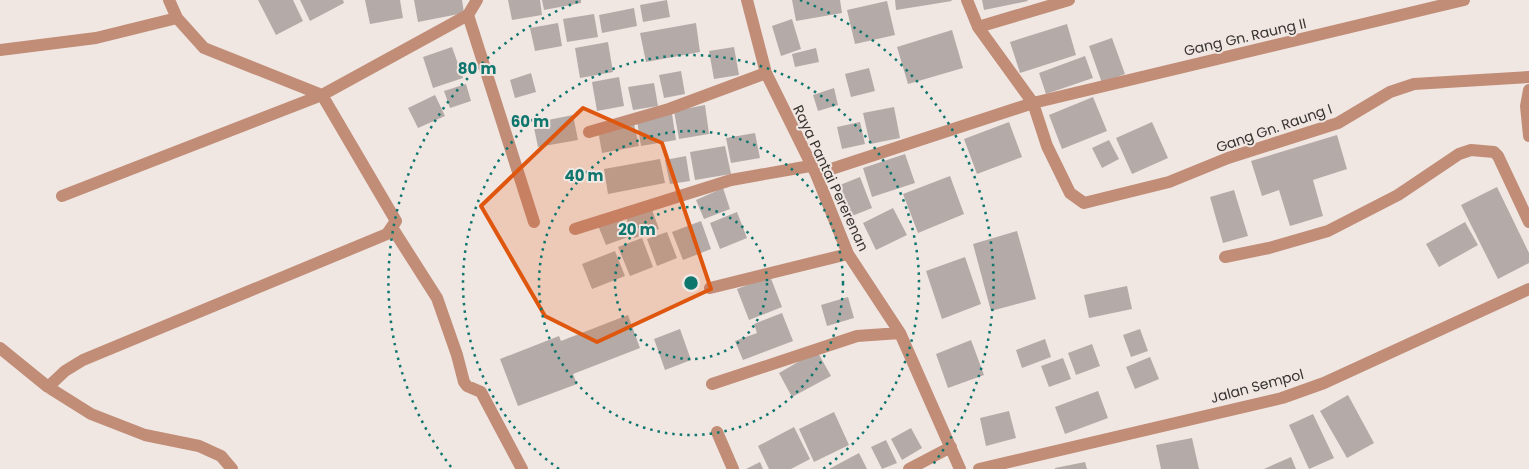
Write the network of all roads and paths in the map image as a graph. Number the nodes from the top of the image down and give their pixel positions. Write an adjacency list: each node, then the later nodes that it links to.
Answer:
1 (169, 0): 8 (street)
2 (477, 0): 7 (street)
3 (747, 0): 11 (street, Raya Pantai Pererenan)
4 (967, 0): 9 (street)
5 (1069, 0): 9 (street)
6 (1464, 0): 15 (street, Gang Gn. Raung II)
7 (468, 15): 14 (street); 20 (street)
8 (177, 18): 10 (street); 14 (street)
9 (978, 27): 15 (street)
10 (0, 50)
11 (766, 73): 16 (street); 18 (street, Raya Pantai Pererenan)
12 (1529, 77): 15 (street, Gang Gn. Raung I)
13 (1529, 90): 17 (street)
14 (322, 95): 19 (street); 22 (street)
15 (1033, 103): 18 (street, Gang Gn. Raung II)
16 (589, 132)
17 (1529, 136)
18 (813, 170): 23 (street, Gang Gn. Raung II); 24 (street, Raya Pantai Pererenan)
19 (62, 196)
20 (534, 222)
21 (1529, 222): 25 (street)
22 (393, 229): 31 (street); 35 (street)
23 (575, 229)
24 (848, 254): 26 (street); 28 (street, Raya Pantai Pererenan)
25 (1225, 257)
26 (710, 288)
27 (1529, 289): 39 (street, Jalan Sempol)
28 (900, 333): 30 (street); 33 (street, Raya Pantai Pererenan)
29 (0, 348): 31 (street)
30 (712, 384)
31 (48, 387): 34 (street)
32 (717, 432): 36 (street)
33 (951, 447): 37 (street); 38 (street, Raya Pantai Pererenan)
34 (232, 469)
35 (522, 469)
36 (733, 469)
37 (909, 469)
38 (960, 469)
39 (979, 469)

